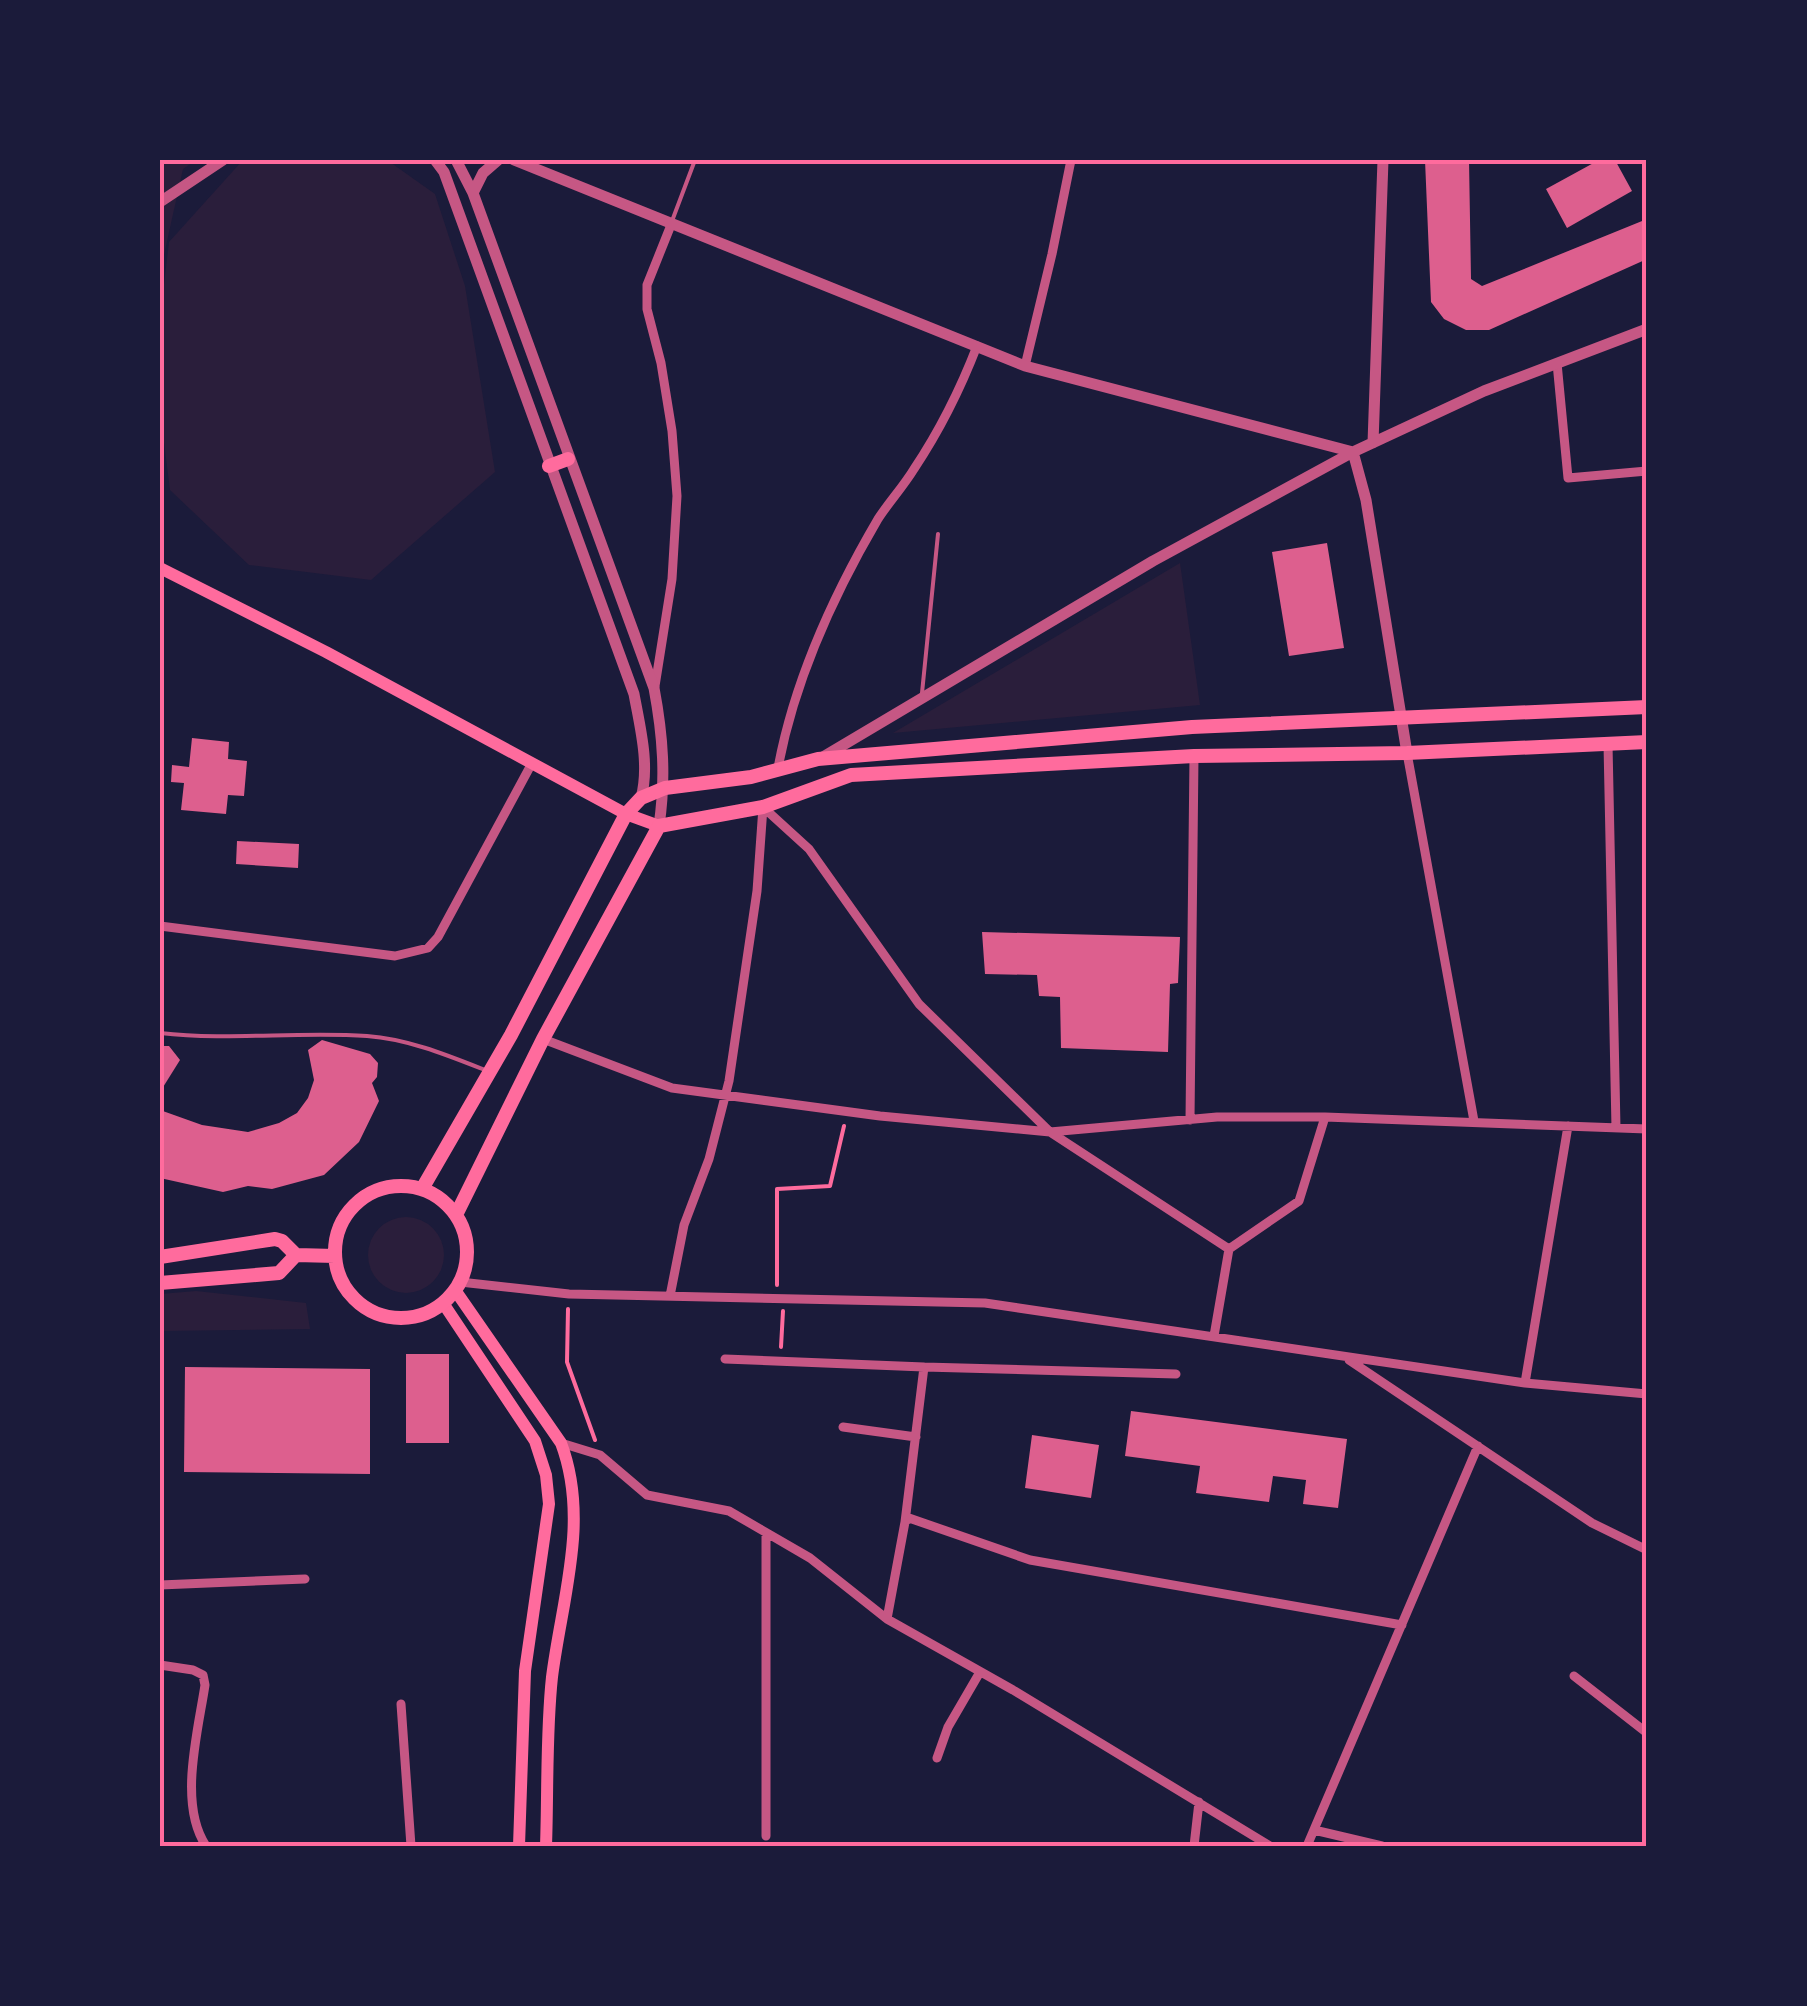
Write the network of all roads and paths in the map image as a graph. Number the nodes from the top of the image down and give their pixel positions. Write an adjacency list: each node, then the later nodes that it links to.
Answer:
1 (223, 160): 10 (street)
2 (435, 160): 19 (street)
3 (456, 160): 9 (street)
4 (498, 160): 9 (street)
5 (514, 160): 11 (street)
6 (695, 160): 11 (lane)
7 (1071, 160): 15 (street)
8 (1383, 160): 16 (street)
9 (473, 193): 18 (street)
10 (160, 202)
11 (671, 225): 13 (street); 23 (street)
12 (1647, 329): 14 (street)
13 (977, 346): 15 (street); 33 (street)
14 (1557, 363): 16 (street); 20 (street)
15 (1025, 366): 17 (street)
16 (1374, 443): 17 (street)
17 (1353, 452): 24 (street); 26 (street)
18 (568, 459): 19 (main road); 23 (street)
19 (549, 466): 35 (street)
20 (1647, 472)
21 (938, 534): 24 (lane)
22 (160, 568): 32 (main road)
23 (654, 688): 34 (street)
24 (921, 698): 31 (street)
25 (1647, 707): 26 (main road)
26 (1403, 718): 29 (street); 31 (main road)
27 (1647, 742): 28 (main road)
28 (1608, 744): 29 (main road); 49 (street)
29 (1406, 753): 30 (main road); 47 (street)
30 (1194, 756): 36 (main road); 46 (street)
31 (818, 759): 33 (main road)
32 (532, 763): 37 (main road); 39 (street)
33 (778, 768): 34 (main road)
34 (665, 788): 35 (main road); 38 (street)
35 (641, 798): 37 (main road)
36 (762, 806): 38 (main road); 43 (street); 51 (street)
37 (626, 814): 38 (main road); 42 (main road)
38 (659, 826): 41 (main road)
39 (160, 926)
40 (160, 1033): 42 (lane)
41 (543, 1038): 43 (street); 53 (main road)
42 (489, 1072): 52 (main road)
43 (726, 1096): 44 (street); 61 (street)
44 (847, 1112): 51 (street); 62 (path)
45 (1324, 1116): 46 (street); 47 (street); 54 (street)
46 (1190, 1120): 51 (street)
47 (1474, 1121): 48 (street)
48 (1568, 1126): 49 (street); 70 (street)
49 (1616, 1128): 50 (street)
50 (1647, 1129)
51 (1050, 1132): 54 (street)
52 (422, 1189): 53 (main road); 56 (main road)
53 (456, 1215): 59 (main road)
54 (1229, 1249): 64 (street)
55 (296, 1255): 56 (main road); 57 (main road); 58 (main road)
56 (334, 1256): 63 (main road)
57 (160, 1257)
58 (160, 1283)
59 (457, 1286): 60 (street); 63 (main road); 74 (main road)
60 (569, 1294): 61 (street); 76 (path)
61 (670, 1296): 62 (street)
62 (780, 1299): 64 (street); 67 (path)
63 (443, 1303): 96 (main road)
64 (1214, 1336): 65 (street)
65 (1347, 1358): 70 (street); 75 (street)
66 (725, 1359): 67 (street)
67 (780, 1361): 68 (street)
68 (924, 1367): 69 (street); 73 (street)
69 (1176, 1374)
70 (1525, 1384): 71 (street)
71 (1647, 1394)
72 (844, 1427): 73 (street)
73 (916, 1438): 77 (street)
74 (561, 1443): 76 (street); 97 (main road)
75 (1478, 1446): 79 (street); 83 (street)
76 (600, 1455): 78 (street)
77 (905, 1522): 82 (street); 83 (street)
78 (766, 1533): 82 (street); 92 (street)
79 (1647, 1550)
80 (306, 1579): 81 (street)
81 (160, 1585)
82 (887, 1620): 85 (street)
83 (1402, 1624): 91 (street)
84 (160, 1666): 93 (street)
85 (980, 1672): 89 (street); 90 (street)
86 (1574, 1676): 88 (street)
87 (400, 1704): 95 (street)
88 (1647, 1733)
89 (936, 1758)
90 (1199, 1802): 98 (street); 99 (street)
91 (1314, 1830): 100 (street); 101 (street)
92 (766, 1836)
93 (205, 1844): 94 (street)
94 (189, 1846)
95 (411, 1846)
96 (519, 1846)
97 (546, 1846)
98 (1194, 1846)
99 (1270, 1846)
100 (1308, 1846)
101 (1382, 1846)

